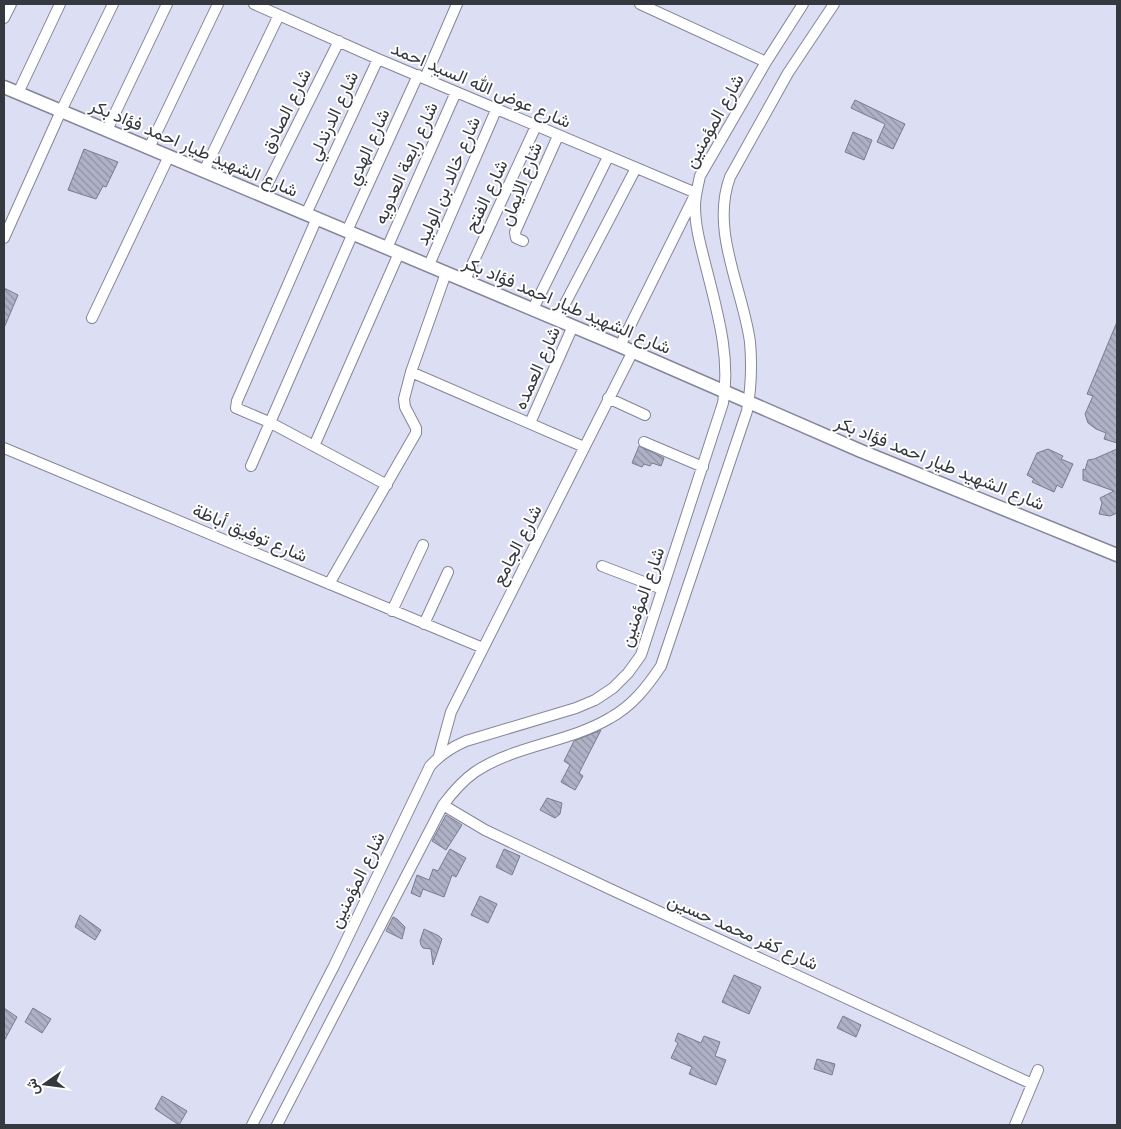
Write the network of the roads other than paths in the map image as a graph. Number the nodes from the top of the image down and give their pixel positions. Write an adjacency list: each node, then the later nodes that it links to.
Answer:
1 (10, 4): 12 (street)
2 (60, 4): 17 (street)
3 (113, 4): 20 (street)
4 (167, 4): 22 (street)
5 (218, 4): 24 (street)
6 (254, 4): 11 (street, شارع عوض الله السيد احمد)
7 (457, 4): 16 (street, شارع الهدي)
8 (640, 4): 15 (street)
9 (803, 4): 15 (street, شارع المؤمنين)
10 (834, 4): 49 (street)
11 (279, 15): 13 (street, شارع عوض الله السيد احمد); 28 (street)
12 (4, 18)
13 (338, 40): 14 (street, شارع عوض الله السيد احمد); 30 (street, شارع الصادق)
14 (378, 59): 16 (street, شارع عوض الله السيد احمد); 31 (street, شارع الدرندلي)
15 (766, 62): 29 (street, شارع المؤمنين)
16 (421, 77): 18 (street, شارع عوض الله السيد احمد); 32 (street, شارع الهدي)
17 (8, 91): 20 (street, شارع الشهيد طيار احمد فؤاد بكر)
18 (456, 92): 19 (street, شارع عوض الله السيد احمد); 35 (street, شارع رابعة العدويه)
19 (496, 110): 21 (street, شارع عوض الله السيد احمد); 37 (street, شارع خالد بن الوليد)
20 (61, 111): 22 (street, شارع الشهيد طيار احمد فؤاد بكر); 33 (street)
21 (536, 126): 23 (street, شارع عوض الله السيد احمد); 39 (street, شارع الفتح)
22 (106, 130): 24 (street, شارع الشهيد طيار احمد فؤاد بكر)
23 (558, 136): 26 (street, شارع عوض الله السيد احمد); 34 (street, شارع الايمان)
24 (149, 148): 25 (street, شارع الشهيد طيار احمد فؤاد بكر)
25 (169, 156): 28 (street, شارع الشهيد طيار احمد فؤاد بكر); 41 (street)
26 (608, 157): 27 (street, شارع عوض الله السيد احمد); 40 (street)
27 (636, 168): 29 (street, شارع عوض الله السيد احمد); 42 (street)
28 (204, 171): 30 (street, شارع الشهيد طيار احمد فؤاد بكر)
29 (696, 194): 44 (street); 47 (street, شارع المؤمنين)
30 (262, 195): 31 (street, شارع الشهيد طيار احمد فؤاد بكر)
31 (311, 216): 32 (street, شارع الشهيد طيار احمد فؤاد بكر); 51 (street, شارع الدرندلي)
32 (350, 232): 35 (street, شارع الشهيد طيار احمد فؤاد بكر); 51 (street, شارع الهدي)
33 (4, 238)
34 (523, 241)
35 (387, 248): 36 (street, شارع الشهيد طيار احمد فؤاد بكر)
36 (399, 253): 37 (street, شارع الشهيد طيار احمد فؤاد بكر); 54 (street)
37 (429, 265): 38 (street, شارع الشهيد طيار احمد فؤاد بكر)
38 (446, 273): 39 (street, شارع الشهيد طيار احمد فؤاد بكر); 46 (street)
39 (464, 280): 40 (street, شارع الشهيد طيار احمد فؤاد بكر)
40 (533, 309): 42 (street, شارع الشهيد طيار احمد فؤاد بكر)
41 (92, 318)
42 (557, 319): 43 (street, شارع الشهيد طيار احمد فؤاد بكر)
43 (573, 326): 44 (street, شارع الشهيد طيار احمد فؤاد بكر); 52 (street, شارع العمده)
44 (620, 346): 45 (street, شارع الشهيد طيار احمد فؤاد بكر)
45 (633, 351): 47 (street, شارع الشهيد طيار احمد فؤاد بكر); 48 (street, شارع الجامع)
46 (411, 372): 52 (street); 59 (street)
47 (725, 392): 49 (street, شارع الشهيد طيار احمد فؤاد بكر); 58 (street, شارع المؤمنين)
48 (608, 398): 50 (street); 55 (street, شارع الجامع)
49 (749, 402): 61 (street, شارع الشهيد طيار احمد فؤاد بكر); 70 (street)
50 (645, 415)
51 (269, 422): 54 (street); 57 (street, شارع الهدي)
52 (530, 423): 55 (street)
53 (644, 442): 58 (street)
54 (314, 446): 59 (street)
55 (584, 447): 68 (street, شارع الجامع)
56 (4, 448): 64 (street, شارع توفيق أباظة)
57 (250, 466)
58 (703, 468): 65 (street, شارع المؤمنين)
59 (387, 485): 64 (street)
60 (422, 545): 66 (street)
61 (1117, 555)
62 (602, 566): 65 (street)
63 (448, 572): 67 (street)
64 (329, 584): 66 (street, شارع توفيق أباظة)
65 (662, 588): 69 (street, شارع المؤمنين)
66 (392, 611): 67 (street, شارع توفيق أباظة)
67 (424, 624): 68 (street, شارع توفيق أباظة)
68 (483, 648): 69 (street, شارع الجامع)
69 (439, 756): 73 (street, شارع المؤمنين)
70 (442, 805): 72 (street, شارع كفر محمد حسين); 74 (street)
71 (1038, 1070): 72 (street)
72 (1032, 1084): 75 (street)
73 (252, 1125)
74 (277, 1125)
75 (1015, 1125)

